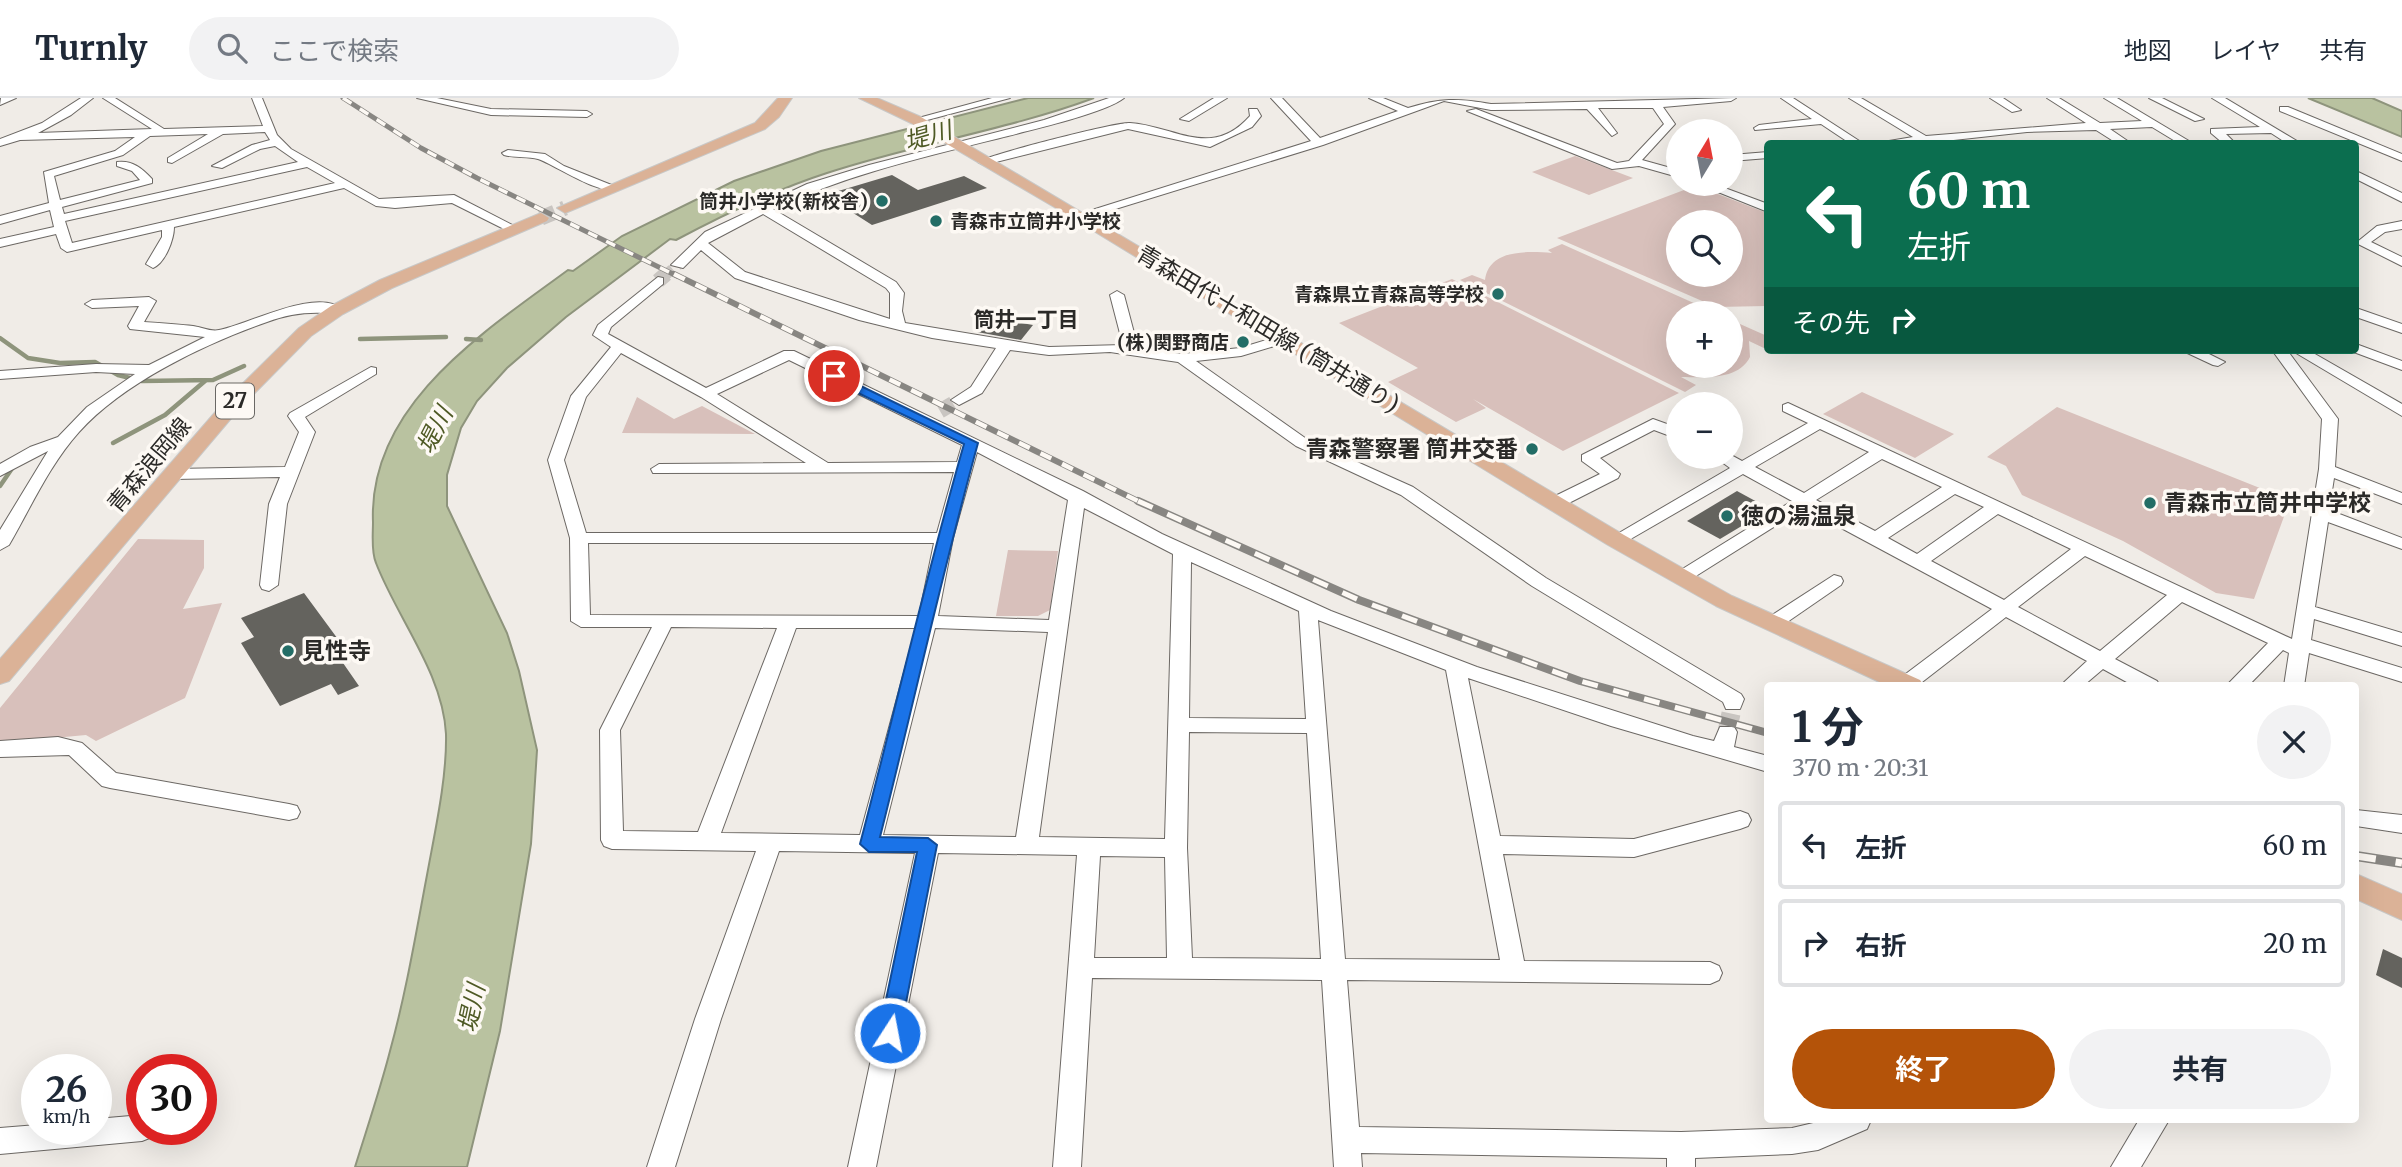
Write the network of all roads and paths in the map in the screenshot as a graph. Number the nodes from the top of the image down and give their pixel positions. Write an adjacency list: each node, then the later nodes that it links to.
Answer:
1 (11, 98): 22 (street)
2 (88, 98): 46 (street)
3 (108, 98): 44 (street)
4 (257, 98): 41 (street)
5 (422, 98): 32 (street)
6 (785, 98): 75 (main road)
7 (866, 98): 35 (main road, 青森田代十和田線 (筒井通り))
8 (1005, 98): 35 (street)
9 (1119, 98): 59 (street)
10 (1222, 98): 33 (street)
11 (1276, 98): 57 (street)
12 (1374, 98): 31 (street)
13 (1444, 98): 23 (street); 31 (street)
14 (1731, 98): 24 (street)
15 (1786, 98): 36 (street)
16 (1854, 98): 48 (street)
17 (1995, 98): 29 (street)
18 (2052, 98): 38 (street)
19 (2109, 98): 27 (street)
20 (2154, 98): 25 (street)
21 (2217, 98): 42 (street)
22 (0, 102)
23 (1461, 103): 26 (street); 66 (street)
24 (1656, 105): 26 (street); 66 (street)
25 (2169, 105): 27 (street); 34 (street)
26 (1590, 106): 45 (street)
27 (2125, 107): 37 (street)
28 (2284, 109): 39 (street)
29 (2016, 110)
30 (1253, 111): 65 (street)
31 (1409, 112): 57 (street)
32 (587, 114)
33 (1185, 119)
34 (2199, 119)
35 (917, 121): 59 (main road, 青森田代十和田線 (筒井通り))
36 (1823, 121): 40 (street); 47 (street)
37 (2154, 124): 38 (street); 51 (street)
38 (2099, 126): 49 (street); 50 (street)
39 (2326, 127): 42 (street); 54 (street)
40 (1759, 128)
41 (269, 129): 43 (street); 56 (street)
42 (2274, 129): 52 (street); 53 (street)
43 (219, 132): 44 (street); 64 (street)
44 (153, 133): 46 (street); 83 (street)
45 (1612, 133)
46 (21, 137): 58 (street)
47 (1853, 140)
48 (1926, 140)
49 (1939, 140)
50 (2121, 140)
51 (2182, 140)
52 (2226, 140)
53 (2288, 140)
54 (2358, 140)
55 (2359, 140): 63 (street)
56 (276, 142): 68 (street); 70 (street)
57 (1319, 142): 81 (street)
58 (0, 143)
59 (957, 145): 65 (main road, 青森田代十和田線 (筒井通り)); 80 (street)
60 (508, 153): 75 (street)
61 (1764, 155): 62 (street)
62 (1743, 157)
63 (2402, 158)
64 (172, 160)
65 (984, 162): 81 (main road, 青森田代十和田線 (筒井通り))
66 (1634, 162): 71 (street)
67 (121, 164): 83 (street)
68 (306, 164): 74 (street); 83 (street)
69 (1666, 165): 71 (street)
70 (218, 166)
71 (1658, 166): 72 (street)
72 (1666, 169)
73 (2359, 176): 76 (street)
74 (343, 185): 85 (street); 87 (street)
75 (613, 188): 79 (main road)
76 (2399, 195)
77 (1736, 196): 78 (street)
78 (1764, 206)
79 (565, 208)
80 (762, 208): 89 (street); 98 (street)
81 (1079, 216): 101 (main road, 青森田代十和田線 (筒井通り))
82 (541, 218): 87 (main road, 青森浪岡線 / 27)
83 (59, 219): 84 (street); 85 (street); 88 (street)
84 (0, 220)
85 (168, 225): 91 (street)
86 (2402, 225): 90 (street)
87 (514, 229): 96 (main road, 青森浪岡線 / 27)
88 (0, 243)
89 (702, 245): 92 (street); 98 (street)
90 (2402, 262)
91 (153, 264)
92 (678, 265)
93 (658, 281): 103 (street)
94 (1117, 295): 105 (street)
95 (92, 304): 100 (street)
96 (337, 310): 100 (street); 134 (main road, 青森浪岡線 / 27)
97 (2359, 313): 99 (street)
98 (899, 326): 102 (street)
99 (2402, 329)
100 (220, 336): 113 (street)
101 (1283, 339): 109 (street); 139 (main road, 青森田代十和田線 (筒井通り))
102 (1006, 344): 105 (street); 116 (street)
103 (618, 347): 115 (street); 142 (street)
104 (2359, 349): 111 (street)
105 (1132, 351): 109 (street)
106 (2198, 354): 110 (street)
107 (2282, 354): 131 (street)
108 (2305, 354): 119 (street)
109 (1182, 358): 175 (street)
110 (2218, 362)
111 (2402, 366)
112 (371, 371): 133 (street)
113 (142, 374): 114 (street); 123 (street)
114 (0, 375)
115 (706, 394): 120 (street); 128 (street)
116 (959, 400)
117 (1788, 408): 121 (street)
118 (940, 411): 120 (street)
119 (2402, 411)
120 (923, 421): 124 (street)
121 (1819, 424): 125 (street); 127 (street)
122 (1666, 429): 139 (street)
123 (63, 441): 132 (street); 147 (street)
124 (971, 443): 126 (street); 136 (street)
125 (1881, 452): 135 (street); 137 (street)
126 (964, 467): 128 (street); 143 (street)
127 (1743, 467): 137 (street)
128 (825, 468): 129 (street)
129 (659, 469)
130 (1740, 469): 145 (street)
131 (2327, 469): 138 (street); 141 (street)
132 (0, 471)
133 (290, 472): 134 (street); 153 (street)
134 (174, 474): 167 (main road, 青森浪岡線 / 27)
135 (1954, 487): 140 (street); 144 (street)
136 (1077, 495): 149 (street); 162 (street)
137 (1804, 499): 144 (street); 151 (street)
138 (2402, 499)
139 (1555, 503): 145 (main road, 青森田代十和田線 (筒井通り))
140 (1996, 508): 148 (street); 150 (street)
141 (2321, 513): 146 (street); 157 (street)
142 (579, 538): 143 (street); 158 (street)
143 (944, 538): 160 (street)
144 (1876, 538): 150 (street)
145 (1616, 540): 151 (main road, 青森田代十和田線 (筒井通り))
146 (2402, 544)
147 (0, 545)
148 (2082, 549): 154 (street); 155 (street)
149 (1182, 551): 156 (street); 176 (street)
150 (1919, 561): 155 (street)
151 (1682, 577): 161 (main road, 青森田代十和田線 (筒井通り))
152 (1834, 582): 161 (street)
153 (269, 585)
154 (2179, 595): 164 (street); 165 (street)
155 (2004, 606): 165 (street); 170 (street)
156 (1308, 608): 166 (street); 177 (street)
157 (2305, 610): 163 (street); 164 (street)
158 (665, 621): 159 (street); 184 (street)
159 (789, 622): 160 (street); 184 (street)
160 (927, 622): 162 (street); 186 (street)
161 (1773, 623): 169 (main road, 青森田代十和田線 (筒井通り))
162 (1057, 626): 189 (street)
163 (2402, 640)
164 (2293, 645): 168 (street); 173 (street); 174 (street)
165 (2100, 659): 171 (street); 172 (street)
166 (1456, 668): 179 (street); 188 (street)
167 (0, 675)
168 (2402, 675)
169 (1902, 682)
170 (1913, 682)
171 (2074, 682)
172 (2143, 682)
173 (2241, 682)
174 (2294, 682)
175 (1733, 705)
176 (1178, 725): 177 (street); 191 (street)
177 (1316, 726): 196 (street)
178 (0, 749): 180 (street)
179 (1764, 762)
180 (289, 811)
181 (2359, 818): 183 (street)
182 (1740, 820): 188 (street)
183 (2402, 824)
184 (706, 842): 185 (street)
185 (770, 843): 186 (street); 205 (street)
186 (869, 844): 187 (street)
187 (928, 845): 189 (street); 206 (street)
188 (1490, 845): 197 (street)
189 (1027, 848): 190 (street)
190 (1089, 848): 191 (street); 194 (street)
191 (1176, 848): 195 (street)
192 (2359, 887): 193 (main road)
193 (2402, 908)
194 (1081, 968): 195 (street); 207 (street)
195 (1180, 968): 196 (street)
196 (1334, 970): 197 (street); 203 (street)
197 (1514, 971): 198 (street)
198 (1710, 973)
199 (1850, 1123): 204 (street)
200 (2153, 1123): 208 (street)
201 (126, 1129): 202 (street)
202 (0, 1141)
203 (1347, 1153): 204 (street)
204 (1681, 1156)
205 (661, 1167)
206 (862, 1167)
207 (1067, 1167)
208 (2125, 1167)

